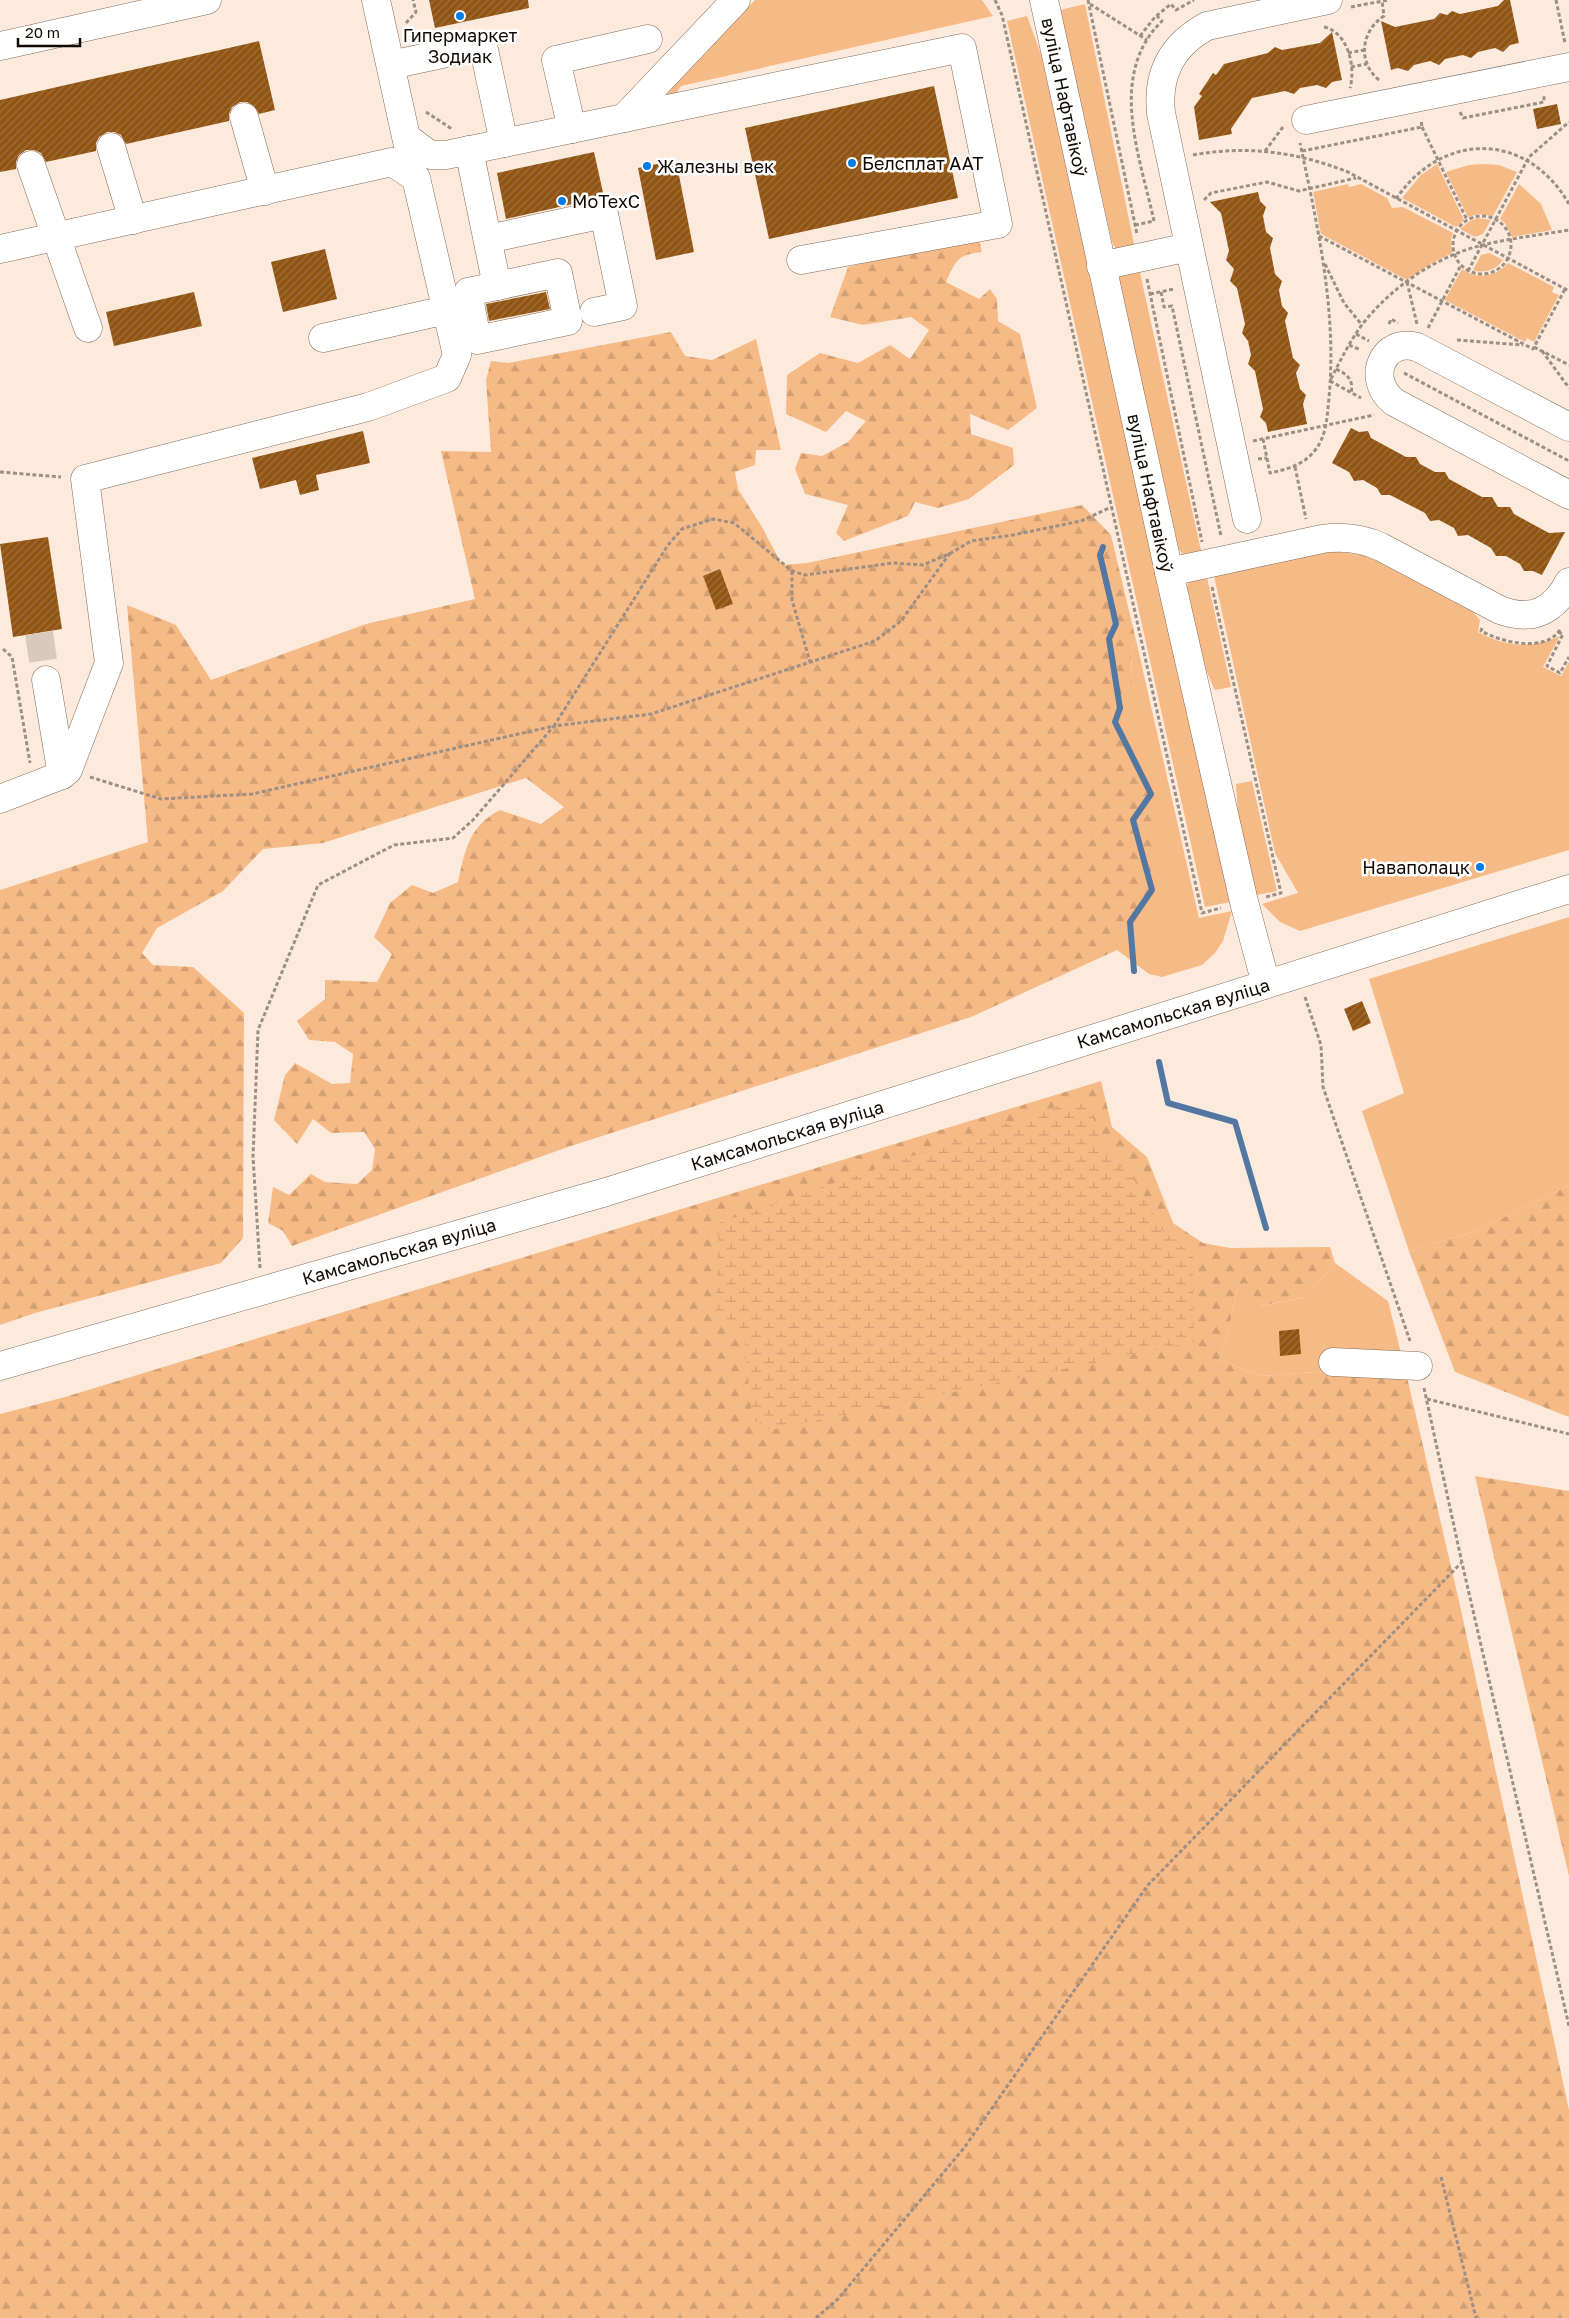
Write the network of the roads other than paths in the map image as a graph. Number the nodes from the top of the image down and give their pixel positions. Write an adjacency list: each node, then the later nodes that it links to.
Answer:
1 (207, 0): 7 (main road)
2 (376, 0): 9 (main road)
3 (736, 0): 11 (main road)
4 (1044, 0): 26 (main road, вуліца Нафтавікоў)
5 (1336, 5): 23 (main road)
6 (648, 39): 13 (main road)
7 (0, 46)
8 (1567, 56): 12 (main road)
9 (390, 65): 14 (main road); 17 (main road)
10 (244, 117): 19 (main road)
11 (624, 118): 13 (main road); 25 (main road)
12 (1302, 128)
13 (572, 129): 14 (main road)
14 (504, 143): 16 (main road)
15 (111, 147): 20 (main road)
16 (469, 150): 17 (main road); 22 (main road)
17 (411, 158): 19 (main road); 28 (main road)
18 (31, 165): 21 (main road)
19 (265, 191): 20 (main road)
20 (133, 220): 21 (main road)
21 (55, 237): 24 (main road); 30 (main road)
22 (488, 239): 27 (main road); 29 (main road)
23 (1189, 247): 26 (main road); 34 (main road)
24 (0, 248)
25 (801, 260)
26 (1101, 266): 35 (main road, вуліца Нафтавікоў)
27 (497, 286)
28 (446, 310): 31 (main road); 38 (main road)
29 (594, 312)
30 (88, 328)
31 (323, 338)
32 (1569, 427): 33 (main road)
33 (1569, 495)
34 (1247, 519)
35 (1169, 572): 36 (main road); 41 (main road, вуліца Нафтавікоў)
36 (1569, 582)
37 (46, 680): 38 (main road)
38 (65, 772): 39 (main road)
39 (0, 798)
40 (1569, 889): 41 (main road, Камсамольская вуліца)
41 (1266, 984): 43 (main road, Камсамольская вуліца)
42 (1333, 1362): 44 (main road)
43 (0, 1366)
44 (1418, 1366)

